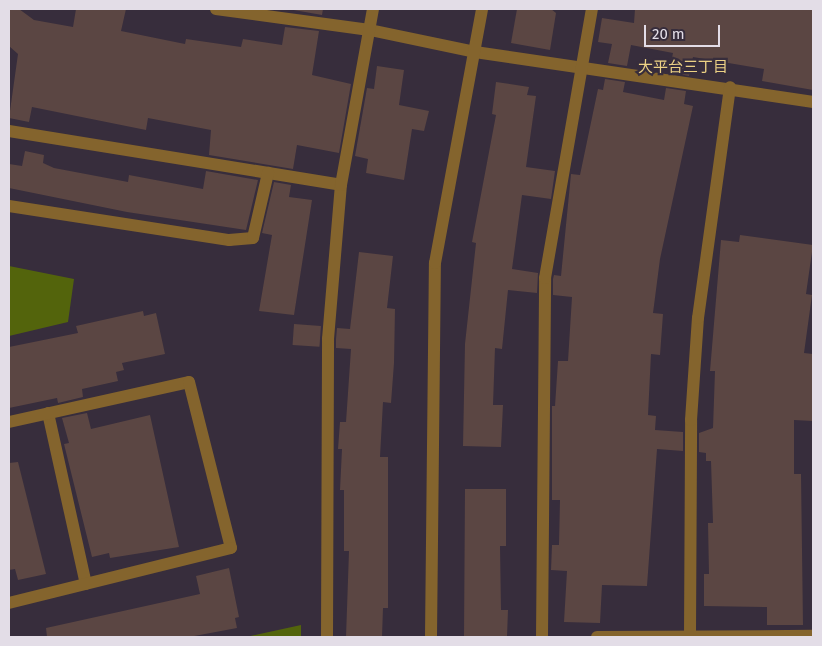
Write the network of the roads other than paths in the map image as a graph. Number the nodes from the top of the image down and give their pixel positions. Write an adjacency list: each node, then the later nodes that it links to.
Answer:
1 (216, 9): 5 (street)
2 (373, 9): 5 (street)
3 (482, 9): 6 (street)
4 (592, 9): 7 (street)
5 (370, 30): 6 (street); 12 (street)
6 (475, 52): 7 (street); 21 (street)
7 (582, 68): 8 (street); 22 (street)
8 (730, 88): 9 (street); 18 (street)
9 (813, 102)
10 (9, 131): 11 (street)
11 (268, 173): 12 (street); 13 (street)
12 (341, 186): 20 (street)
13 (9, 206)
14 (48, 413): 15 (street); 16 (street); 16 (street)
15 (9, 422)
16 (86, 584): 17 (street)
17 (9, 603)
18 (690, 634): 19 (street); 23 (street)
19 (813, 636)
20 (327, 637)
21 (431, 637)
22 (542, 637)
23 (597, 637)

